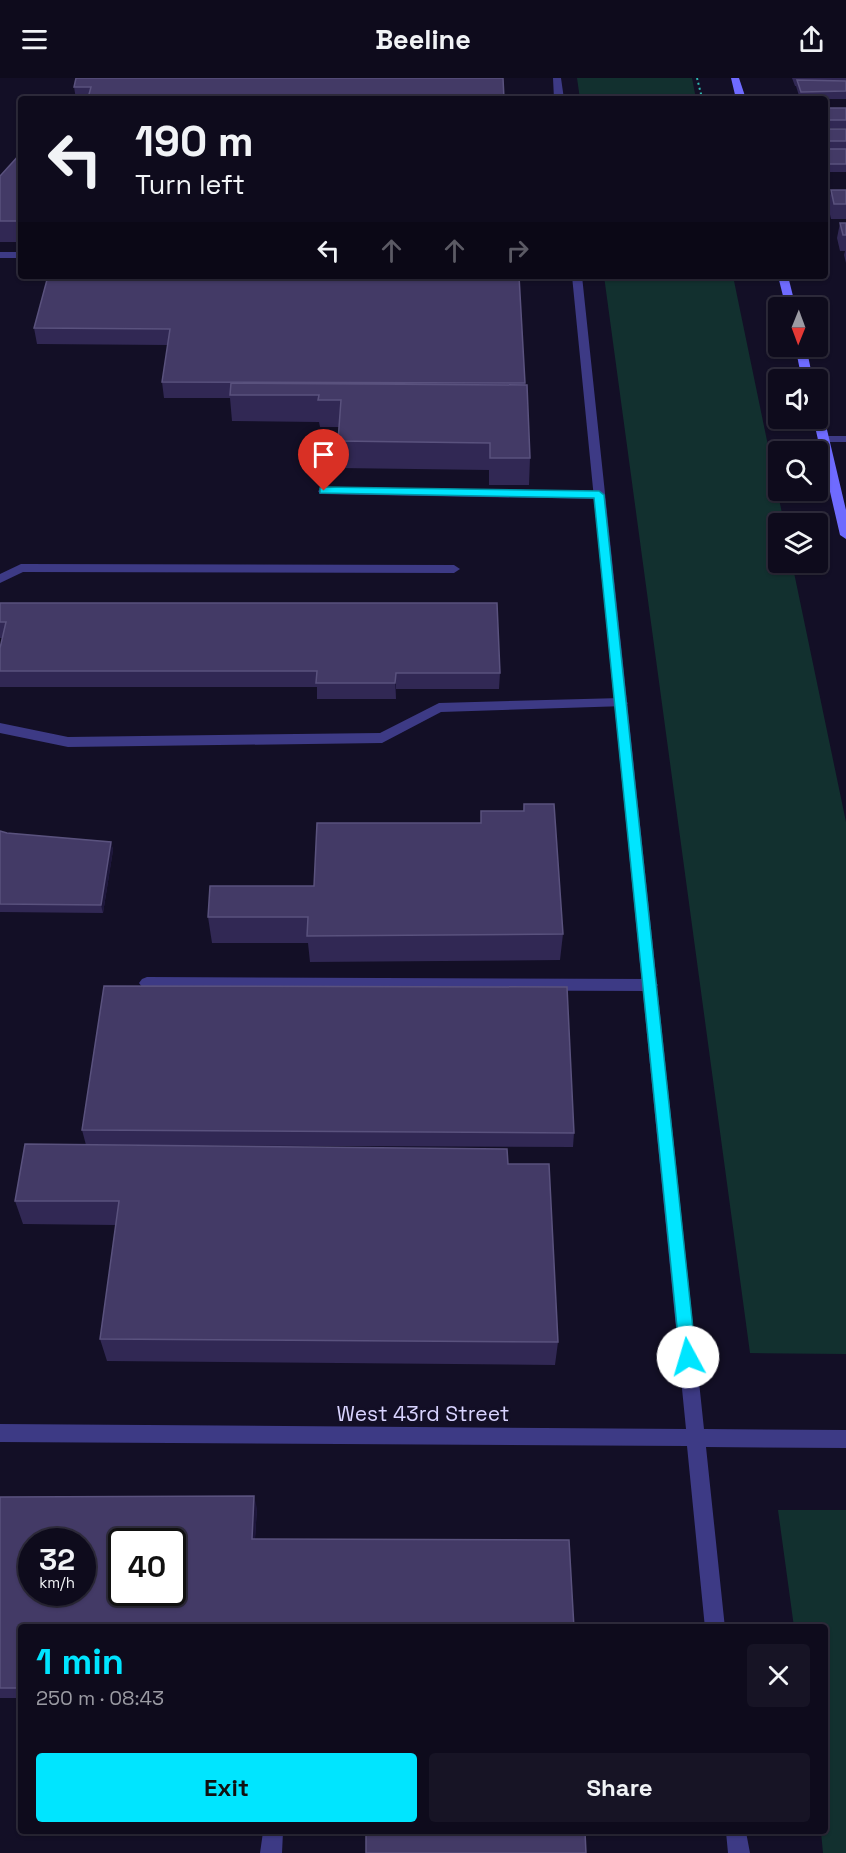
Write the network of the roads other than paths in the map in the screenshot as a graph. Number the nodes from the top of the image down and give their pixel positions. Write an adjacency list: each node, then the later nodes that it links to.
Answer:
1 (556, 78): 3 (street)
2 (735, 78): 4 (main road)
3 (559, 96)
4 (740, 96)
5 (0, 255): 6 (street)
6 (18, 255)
7 (577, 279): 14 (street)
8 (784, 279): 9 (main road)
9 (788, 297)
10 (821, 429): 11 (main road)
11 (823, 439): 12 (street); 15 (main road)
12 (846, 439)
13 (324, 491): 14 (street)
14 (599, 495): 18 (street)
15 (846, 535)
16 (454, 569): 17 (street)
17 (0, 579)
18 (621, 704): 19 (street); 21 (street)
19 (0, 728)
20 (147, 983): 21 (street)
21 (650, 985): 23 (street)
22 (0, 1433): 23 (street, West 43rd Street)
23 (696, 1438): 24 (street, West 43rd Street); 25 (street)
24 (846, 1439)
25 (716, 1624)
26 (273, 1834): 28 (street)
27 (736, 1834): 29 (street)
28 (271, 1853)
29 (739, 1853)

